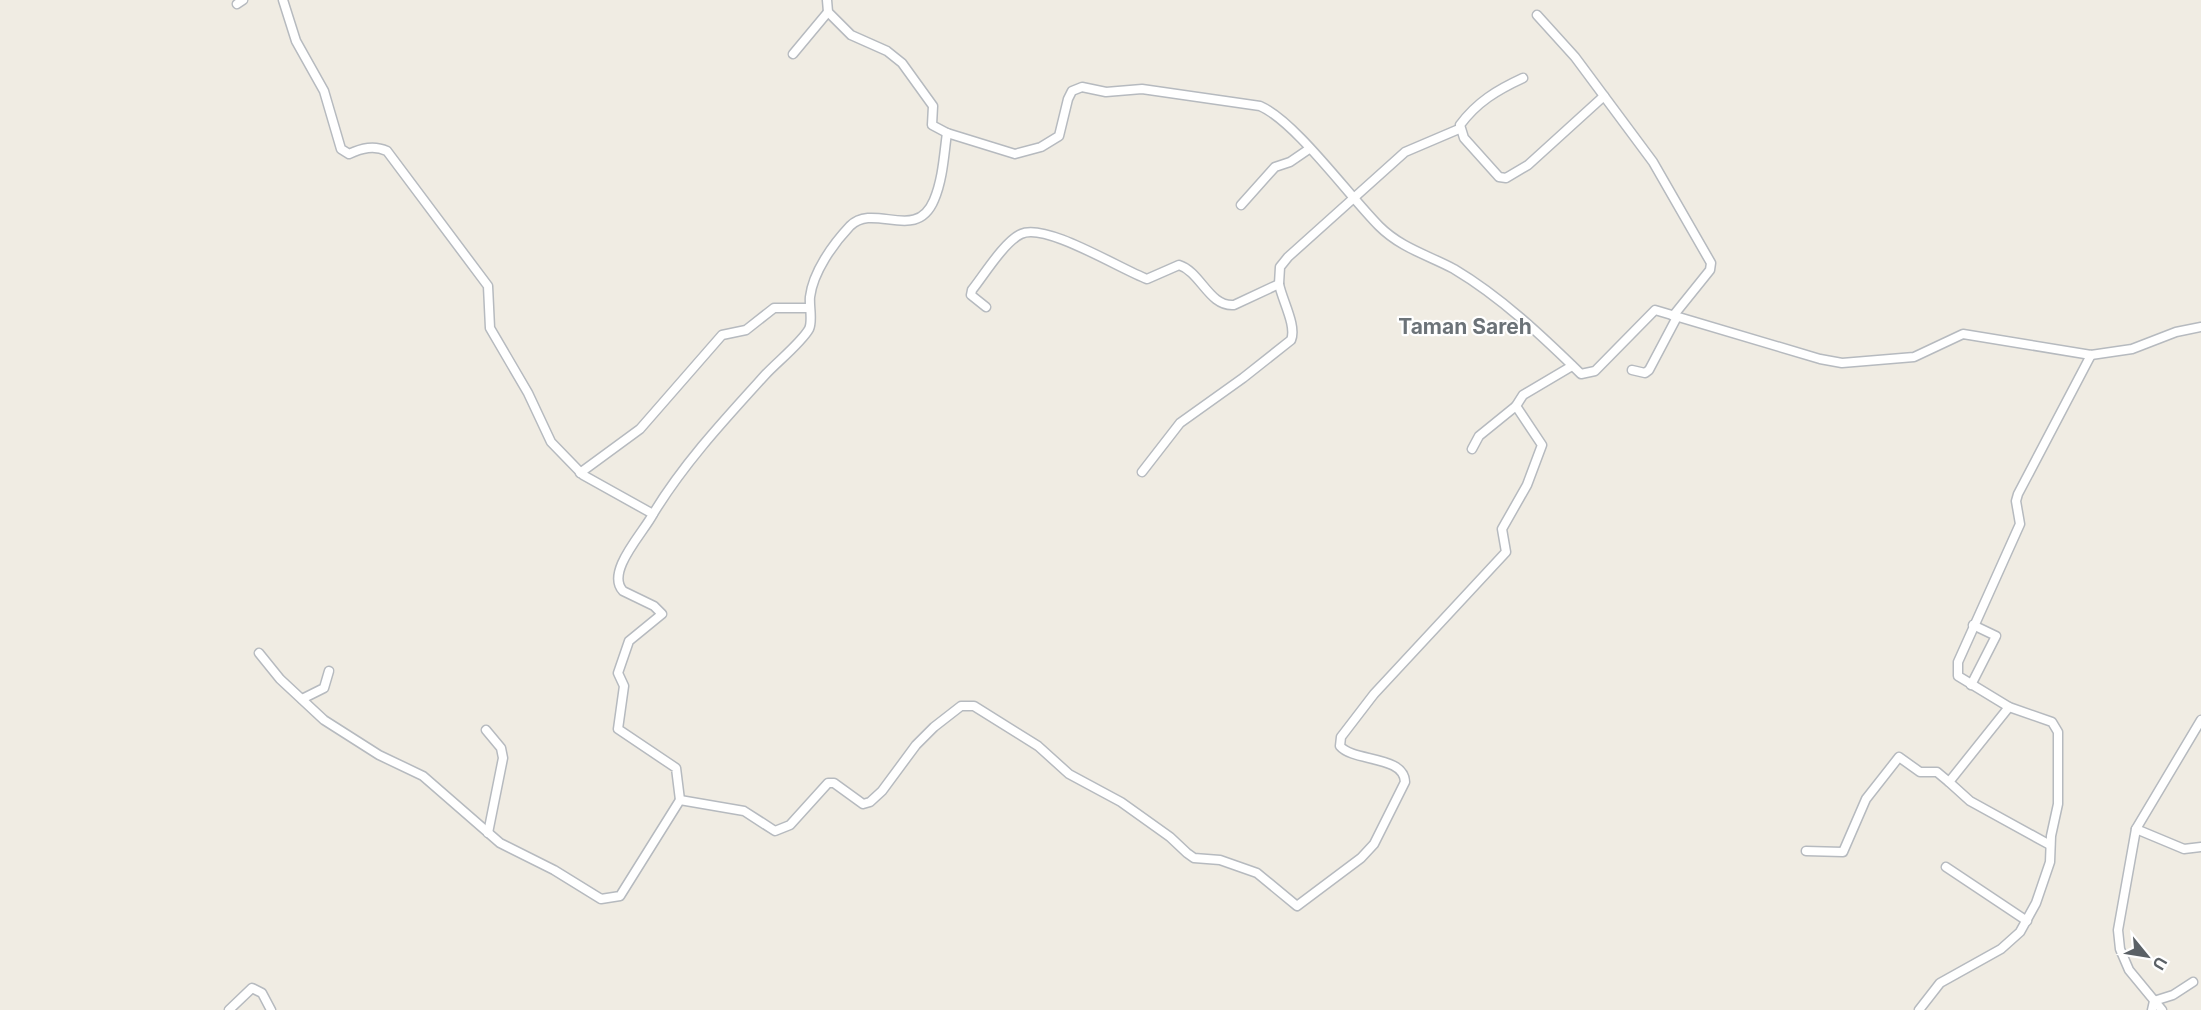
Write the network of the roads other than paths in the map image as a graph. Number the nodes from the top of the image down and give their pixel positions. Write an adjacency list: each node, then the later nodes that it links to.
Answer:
1 (283, 0): 23 (street)
2 (827, 0): 3 (street)
3 (828, 12): 5 (street); 9 (street)
4 (1537, 15): 7 (street)
5 (793, 54)
6 (1523, 78): 8 (street)
7 (1604, 96): 8 (street); 16 (street)
8 (1459, 129): 11 (street)
9 (947, 132): 10 (street); 15 (street)
10 (1309, 149): 11 (street); 12 (street)
11 (1353, 198): 13 (street); 19 (street)
12 (1241, 205)
13 (1279, 285): 14 (street); 24 (street)
14 (986, 307)
15 (808, 308): 23 (street); 25 (street)
16 (1675, 317): 18 (street); 19 (street); 20 (street)
17 (2201, 327): 18 (street)
18 (2091, 355): 26 (street)
19 (1572, 366): 21 (street)
20 (1632, 370)
21 (1516, 406): 22 (street); 35 (street)
22 (1472, 449)
23 (580, 472): 25 (street)
24 (1142, 472)
25 (653, 514): 35 (street)
26 (1973, 625): 29 (street); 29 (street)
27 (260, 653): 30 (street)
28 (329, 671): 30 (street)
29 (1971, 685): 31 (street)
30 (302, 699): 37 (street)
31 (2009, 707): 34 (street); 38 (street)
32 (2201, 720): 36 (street)
33 (486, 730): 37 (street)
34 (1948, 782): 38 (street); 40 (street)
35 (680, 800): 37 (street)
36 (2136, 829): 39 (street); 44 (street)
37 (488, 834)
38 (2050, 846): 42 (street)
39 (2201, 847)
40 (1806, 851)
41 (1946, 867): 42 (street)
42 (2027, 921): 47 (street)
43 (2193, 982): 44 (street)
44 (2153, 1005): 48 (street)
45 (229, 1010): 46 (street)
46 (271, 1010)
47 (1919, 1010)
48 (2162, 1010)

